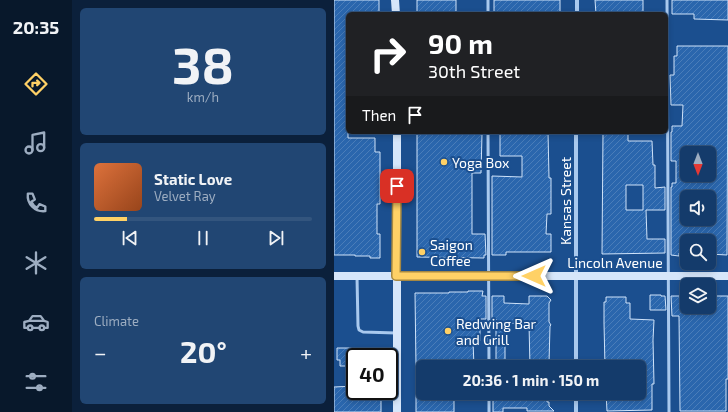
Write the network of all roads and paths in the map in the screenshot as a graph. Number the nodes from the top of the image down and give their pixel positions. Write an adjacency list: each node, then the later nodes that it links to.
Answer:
1 (395, 0): 5 (main road)
2 (488, 0): 6 (lane)
3 (577, 0): 7 (street)
4 (667, 0): 8 (lane)
5 (396, 12)
6 (488, 12)
7 (576, 12)
8 (667, 12)
9 (396, 134): 16 (main road)
10 (488, 134): 17 (lane)
11 (576, 134): 18 (street, Kansas Street)
12 (668, 134): 13 (lane)
13 (669, 275): 18 (main road, Lincoln Avenue); 19 (main road, Lincoln Avenue); 28 (lane)
14 (334, 276): 15 (main road, Lincoln Avenue)
15 (357, 276): 16 (main road, Lincoln Avenue); 20 (lane)
16 (396, 276): 17 (main road, Lincoln Avenue); 20 (main road)
17 (489, 276): 18 (main road, Lincoln Avenue); 21 (lane)
18 (576, 276): 22 (street, Kansas Street)
19 (728, 276)
20 (397, 333): 25 (main road)
21 (489, 360)
22 (576, 360)
23 (489, 400): 26 (lane)
24 (576, 400): 27 (street)
25 (397, 412)
26 (489, 412)
27 (576, 412)
28 (669, 412)

